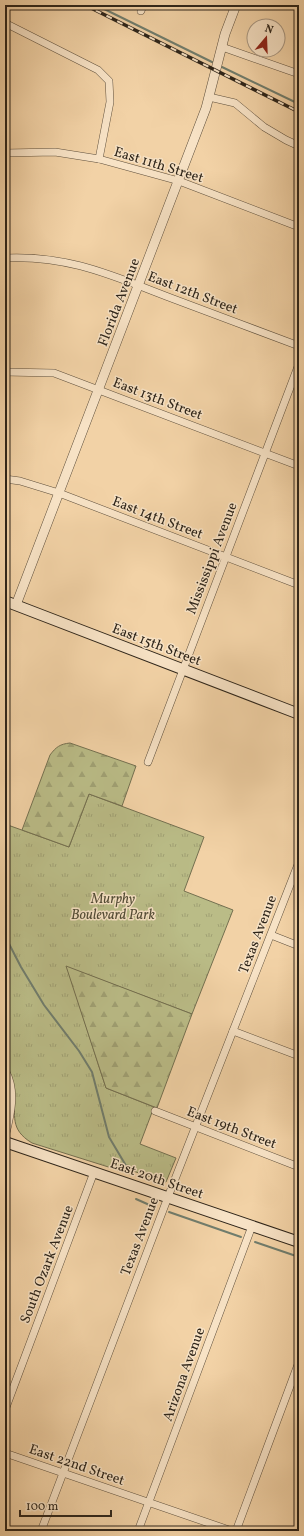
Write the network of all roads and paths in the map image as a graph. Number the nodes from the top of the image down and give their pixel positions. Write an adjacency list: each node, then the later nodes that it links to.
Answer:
1 (236, 5): 3 (street, Florida Avenue)
2 (5, 23): 8 (street)
3 (222, 47): 4 (street); 5 (street, Florida Avenue)
4 (299, 74)
5 (209, 97): 6 (street); 9 (street, Florida Avenue)
6 (299, 146)
7 (5, 153): 8 (street, East 11th Street)
8 (99, 159): 9 (street, East 11th Street)
9 (179, 182): 10 (street, East 11th Street); 12 (street, Florida Avenue)
10 (299, 226)
11 (5, 258): 12 (street, East 12th Street)
12 (139, 285): 13 (street, East 12th Street); 16 (street, Florida Avenue)
13 (299, 346)
14 (299, 364): 17 (street, Mississippi Avenue)
15 (5, 372): 16 (street, East 13th Street)
16 (99, 389): 17 (street, East 13th Street); 20 (street, Florida Avenue)
17 (265, 453): 18 (street, East 13th Street); 21 (street, Mississippi Avenue)
18 (299, 466)
19 (5, 479): 20 (street, East 14th Street)
20 (59, 493): 21 (street, East 14th Street); 24 (street, Florida Avenue)
21 (226, 556): 22 (street, East 14th Street); 25 (street, Mississippi Avenue)
22 (299, 585)
23 (5, 601): 24 (main road, East 15th Street)
24 (16, 605): 25 (main road, East 15th Street)
25 (183, 669): 26 (main road, East 15th Street); 27 (street, Mississippi Avenue)
26 (299, 714)
27 (148, 762)
28 (299, 862): 29 (street, Texas Avenue)
29 (271, 935): 30 (street); 31 (street, Texas Avenue)
30 (299, 946)
31 (233, 1031): 32 (street); 35 (street, Texas Avenue)
32 (299, 1056)
33 (5, 1072): 36 (street)
34 (155, 1111): 35 (street, East 19th Street)
35 (196, 1126): 38 (street, East 19th Street); 40 (street, Texas Avenue)
36 (5, 1133)
37 (5, 1142): 39 (main road, East 20th Street)
38 (299, 1167)
39 (94, 1172): 40 (main road, East 20th Street); 44 (street, South Ozark Avenue)
40 (168, 1197): 41 (main road, East 20th Street); 46 (street, Texas Avenue)
41 (252, 1226): 42 (main road, East 20th Street); 47 (street, Arizona Avenue)
42 (299, 1242)
43 (299, 1362): 51 (street)
44 (5, 1410)
45 (5, 1453): 46 (street, East 22nd Street)
46 (64, 1473): 47 (street, East 22nd Street); 48 (street, Texas Avenue)
47 (150, 1502): 49 (street, Arizona Avenue); 50 (street, East 22nd Street)
48 (42, 1531)
49 (138, 1531)
50 (232, 1531)
51 (236, 1531)

